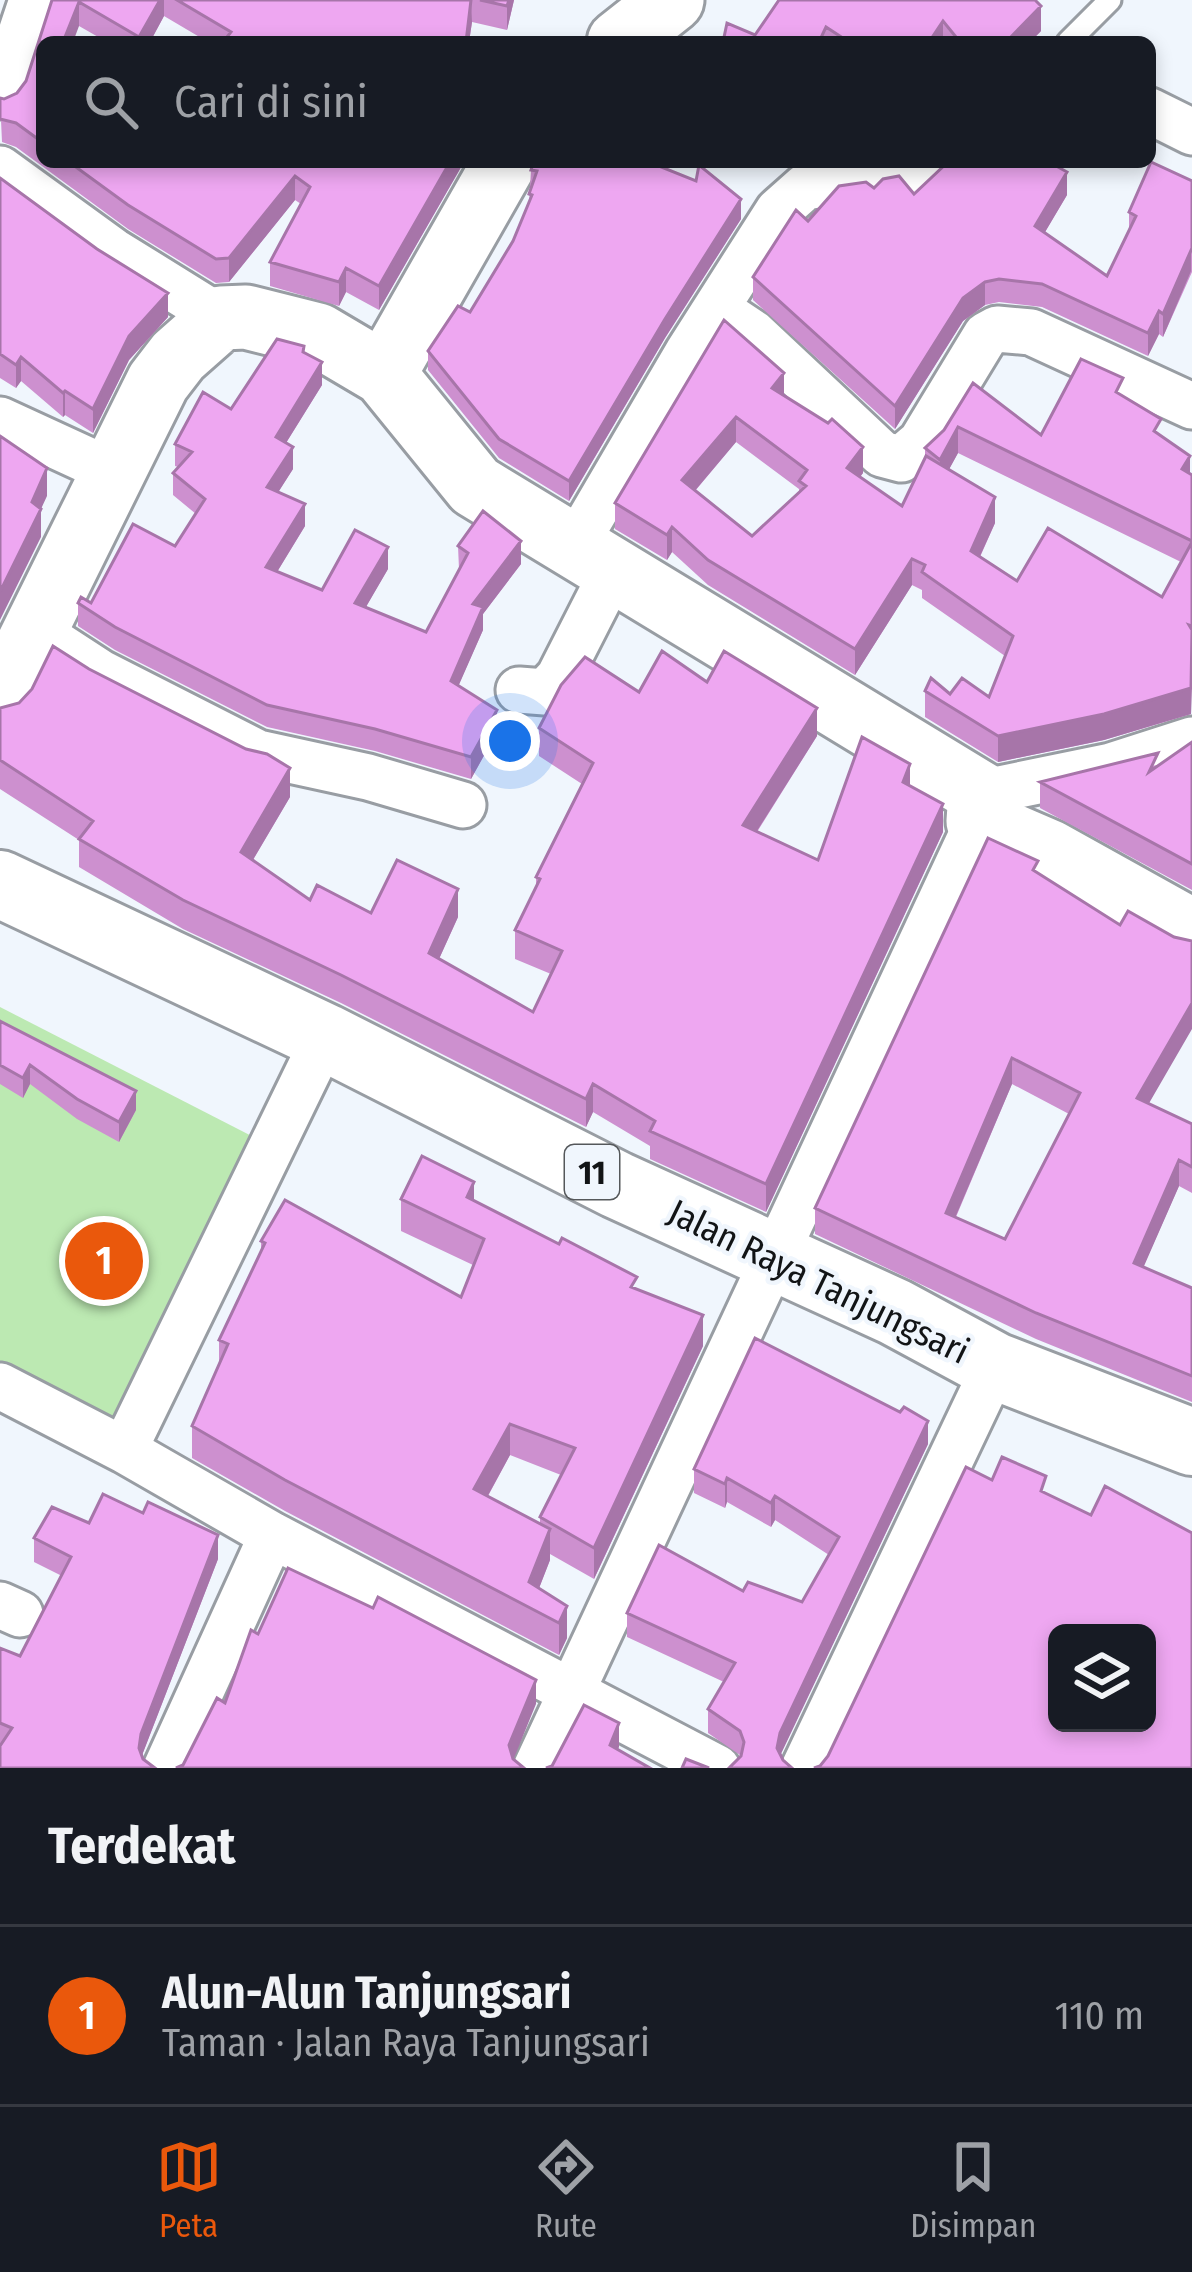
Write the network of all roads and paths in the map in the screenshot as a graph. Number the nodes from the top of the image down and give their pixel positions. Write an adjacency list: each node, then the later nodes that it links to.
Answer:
1 (32, 0): 4 (street)
2 (1110, 0): 3 (lane)
3 (1074, 36)
4 (0, 96)
5 (1156, 114): 6 (street)
6 (1192, 132)
7 (502, 168): 12 (street)
8 (913, 168): 10 (street)
9 (0, 169): 11 (street)
10 (717, 309): 13 (street); 16 (street)
11 (221, 318): 12 (street); 15 (street)
12 (384, 374): 16 (street)
13 (1192, 406)
14 (0, 420): 15 (street)
15 (113, 472): 17 (street)
16 (595, 557): 18 (street); 22 (street)
17 (35, 630): 19 (street); 21 (street)
18 (519, 691)
19 (0, 701)
20 (1192, 740): 22 (street)
21 (463, 805)
22 (979, 807): 24 (street); 26 (street)
23 (0, 884): 25 (highway, Jalan Raya Tanjungsari / 11)
24 (1184, 916)
25 (325, 1036): 26 (highway, Jalan Raya Tanjungsari / 11); 30 (street)
26 (776, 1258): 27 (highway, Jalan Raya Tanjungsari / 11); 32 (street)
27 (995, 1366): 29 (highway, Jalan Raya Tanjungsari / 11); 36 (street)
28 (0, 1386): 30 (street)
29 (1192, 1442)
30 (124, 1450): 31 (street)
31 (272, 1535): 32 (street); 33 (street)
32 (571, 1693): 34 (street); 35 (street)
33 (166, 1768)
34 (536, 1768)
35 (717, 1768)
36 (804, 1768)

